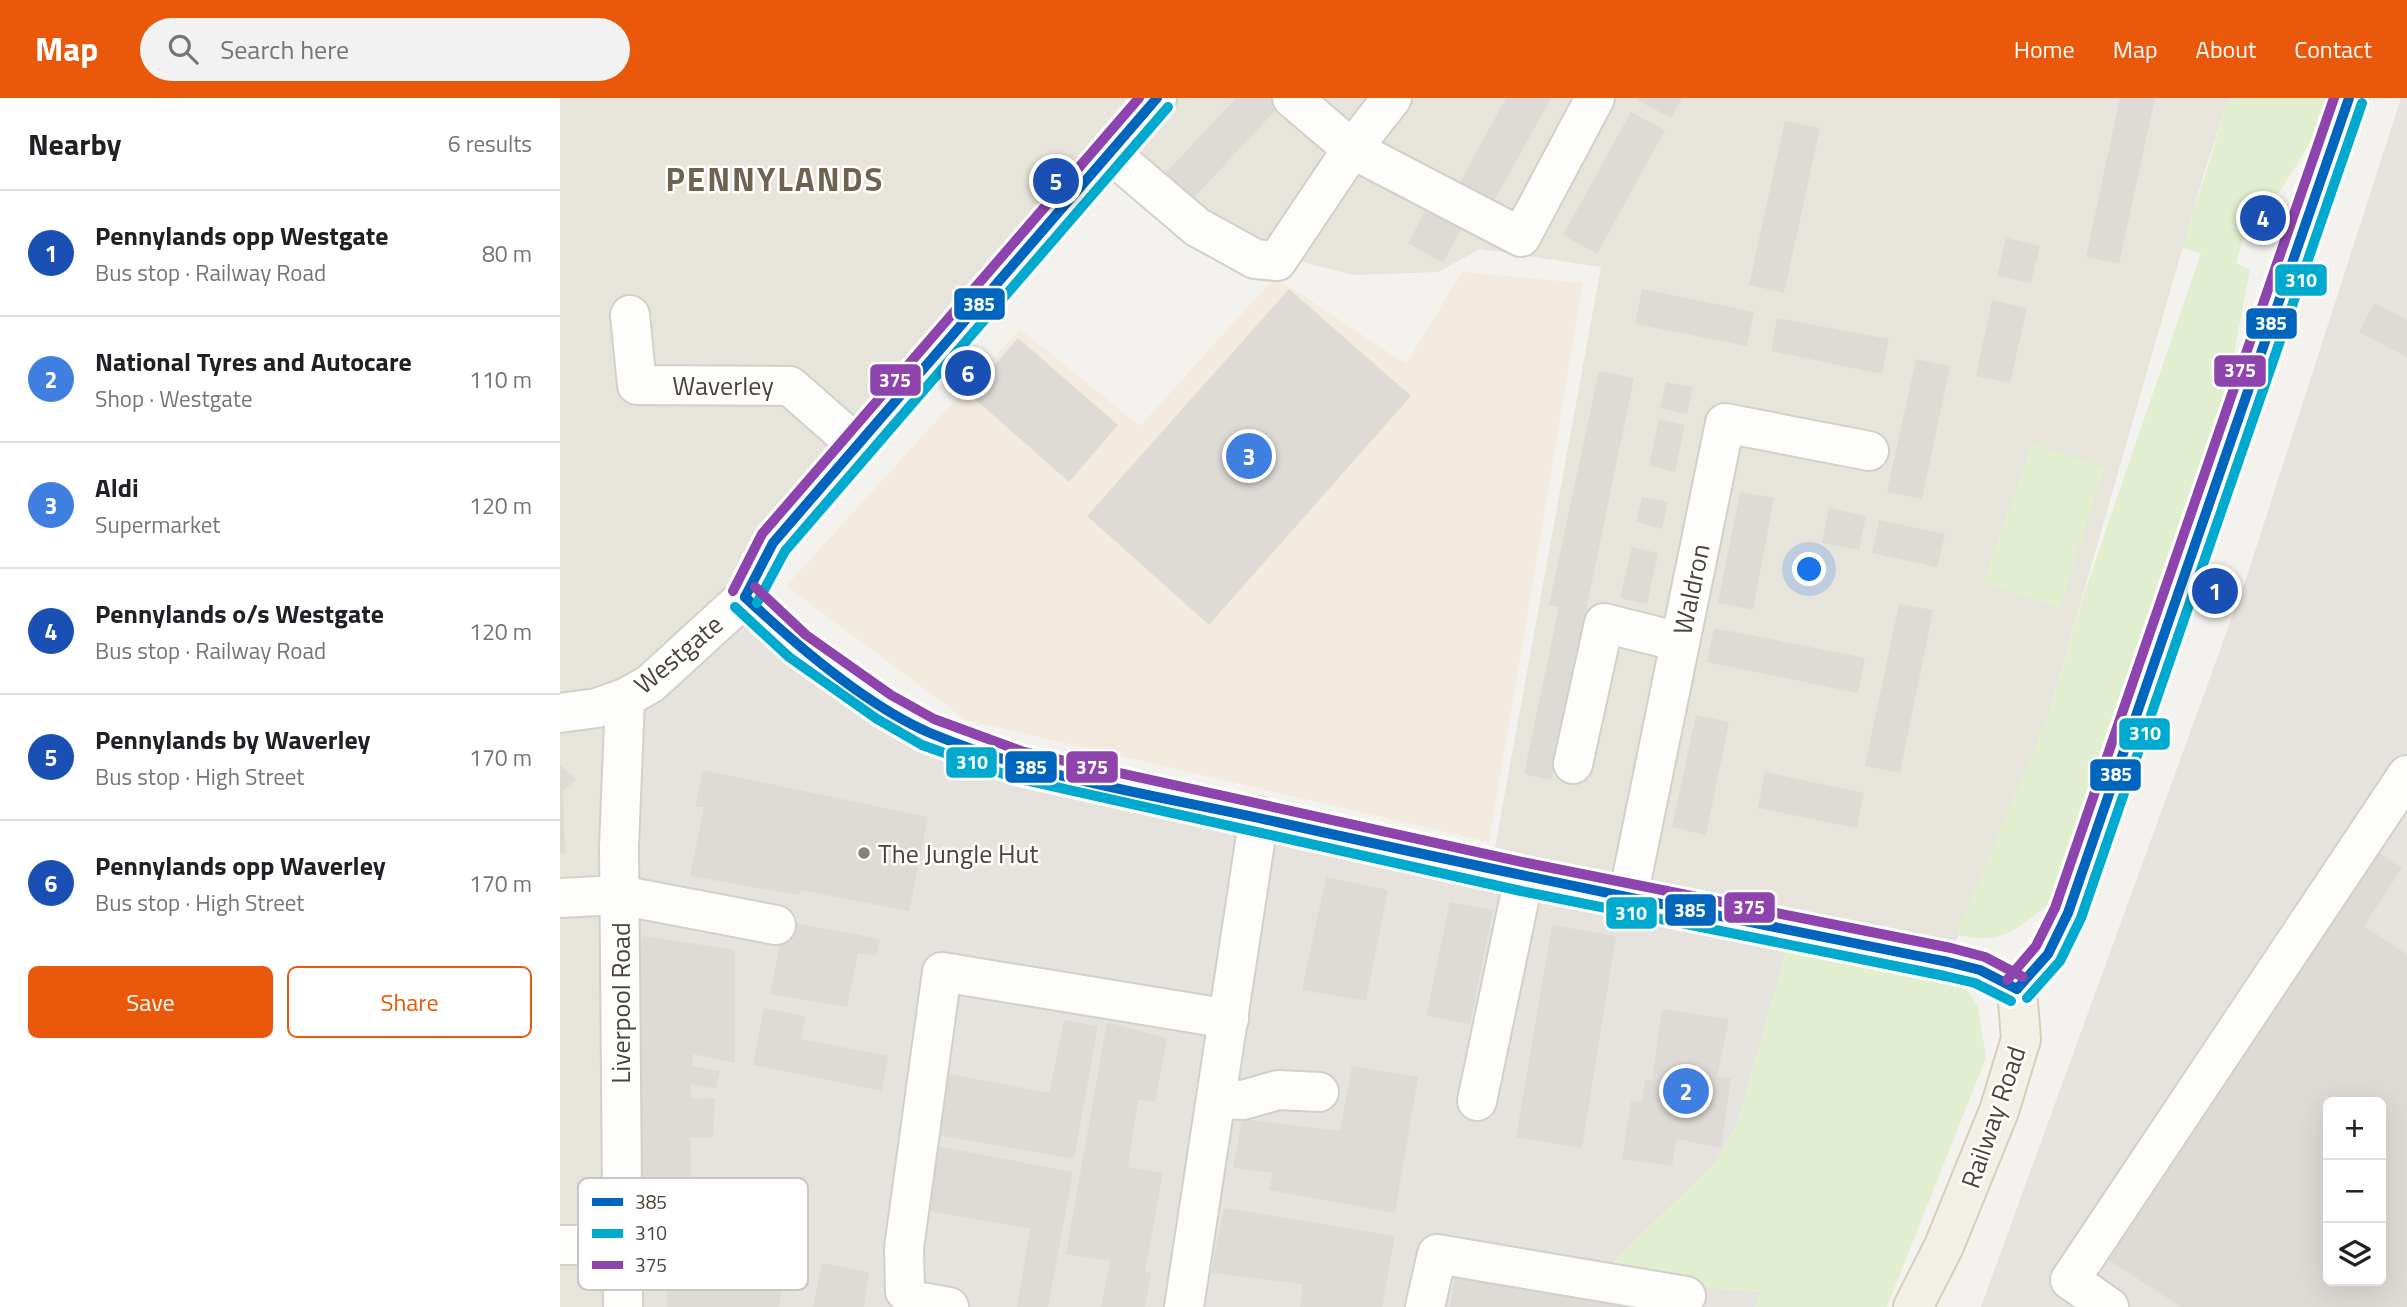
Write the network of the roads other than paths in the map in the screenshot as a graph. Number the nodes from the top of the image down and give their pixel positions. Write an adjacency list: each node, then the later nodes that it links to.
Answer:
1 (1157, 98): 7 (street)
2 (1292, 98): 6 (street)
3 (1392, 98): 6 (street)
4 (2349, 98): 23 (main road)
5 (1590, 100): 6 (street)
6 (1352, 149): 7 (street)
7 (1110, 152): 9 (street)
8 (630, 315): 9 (street, Waverley)
9 (856, 444): 11 (street)
10 (1869, 451): 12 (street, Waldron)
11 (745, 597): 13 (street, Westgate); 17 (street, Westgate)
12 (1680, 642): 15 (street); 20 (street, Waldron)
13 (625, 698): 14 (street, Westgate); 19 (street, Liverpool Road)
14 (560, 713)
15 (1573, 764)
16 (2407, 775): 36 (street)
17 (1259, 816): 18 (street, Westgate); 24 (street)
18 (1524, 877): 20 (street, Westgate); 27 (street)
19 (619, 895): 21 (street); 22 (street); 28 (street, Liverpool Road)
20 (1628, 897): 23 (street, Westgate)
21 (560, 898)
22 (776, 925)
23 (2017, 989): 35 (main road, Railway Road)
24 (1229, 1019): 26 (street); 32 (street)
25 (1319, 1092): 26 (street)
26 (1218, 1099): 33 (street)
27 (1477, 1101)
28 (621, 1178)
29 (560, 1245): 30 (street)
30 (578, 1245)
31 (1686, 1296): 34 (street)
32 (949, 1307)
33 (1184, 1307)
34 (1425, 1307)
35 (1913, 1307)
36 (2109, 1307)

